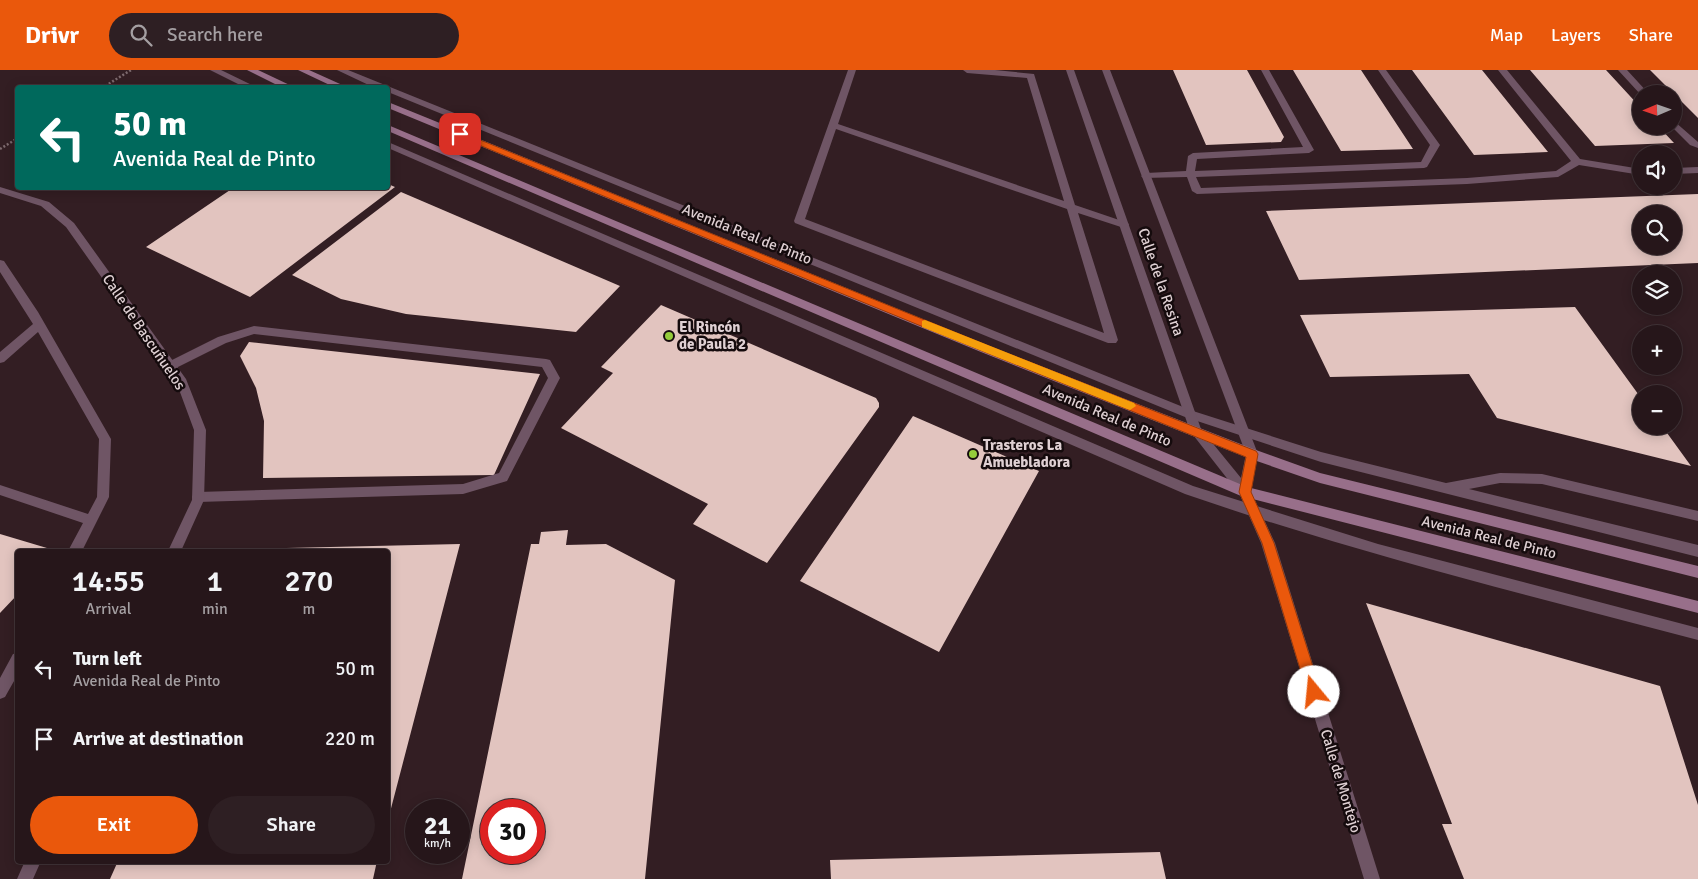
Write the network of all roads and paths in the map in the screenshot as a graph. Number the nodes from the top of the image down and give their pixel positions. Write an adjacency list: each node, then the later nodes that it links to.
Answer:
1 (131, 70): 14 (path)
2 (214, 70): 15 (street)
3 (251, 70): 16 (main road)
4 (302, 70): 17 (main road)
5 (341, 70): 18 (street)
6 (852, 70): 22 (street)
7 (967, 70): 36 (street)
8 (1070, 70): 37 (street, Calle de la Resina)
9 (1106, 70): 34 (street, Calle de la Resina)
10 (1265, 70): 33 (street)
11 (1382, 70): 33 (street)
12 (1502, 70): 29 (street)
13 (1622, 70): 19 (street)
14 (107, 85)
15 (247, 85)
16 (285, 85)
17 (338, 85)
18 (377, 85)
19 (1636, 85)
20 (390, 90): 42 (street)
21 (390, 106): 44 (main road, Avenida Real de Pinto)
22 (833, 125): 36 (street); 36 (street)
23 (390, 129): 48 (main road, Avenida Real de Pinto)
24 (1682, 132): 26 (street)
25 (15, 140): 28 (path)
26 (1698, 145)
27 (390, 146): 50 (street)
28 (0, 149)
29 (1577, 162): 31 (street); 33 (street)
30 (1698, 170): 32 (street)
31 (1632, 171)
32 (1682, 171)
33 (1190, 174): 34 (street)
34 (1146, 176): 43 (street, Calle de la Resina)
35 (0, 190): 41 (street, Calle de Bascuñuelos)
36 (1071, 207): 37 (street)
37 (1124, 225): 42 (street, Calle de la Resina)
38 (0, 264): 39 (street)
39 (39, 325): 40 (street); 52 (street)
40 (0, 359)
41 (170, 366): 49 (street, Calle de Bascuñuelos); 49 (street)
42 (1190, 414): 43 (street); 44 (street, Calle de la Resina)
43 (1243, 431): 45 (street, Calle de la Resina); 46 (street)
44 (1196, 432): 45 (main road, Avenida Real de Pinto); 48 (street, Calle de la Resina)
45 (1252, 454): 48 (street); 56 (main road, Avenida Real de Pinto)
46 (1444, 488): 51 (street); 55 (street)
47 (0, 490): 52 (street)
48 (1245, 492): 50 (street, Calle de Montejo); 57 (main road, Avenida Real de Pinto)
49 (198, 496): 54 (street, Calle de Bascuñuelos)
50 (1256, 514): 58 (street); 63 (street, Calle de Montejo)
51 (1698, 516)
52 (91, 520): 53 (street)
53 (76, 549)
54 (176, 549)
55 (1698, 551)
56 (1698, 572)
57 (1698, 608)
58 (1698, 634)
59 (15, 664): 60 (street)
60 (0, 692)
61 (32, 864): 62 (street)
62 (25, 879)
63 (1372, 879)

